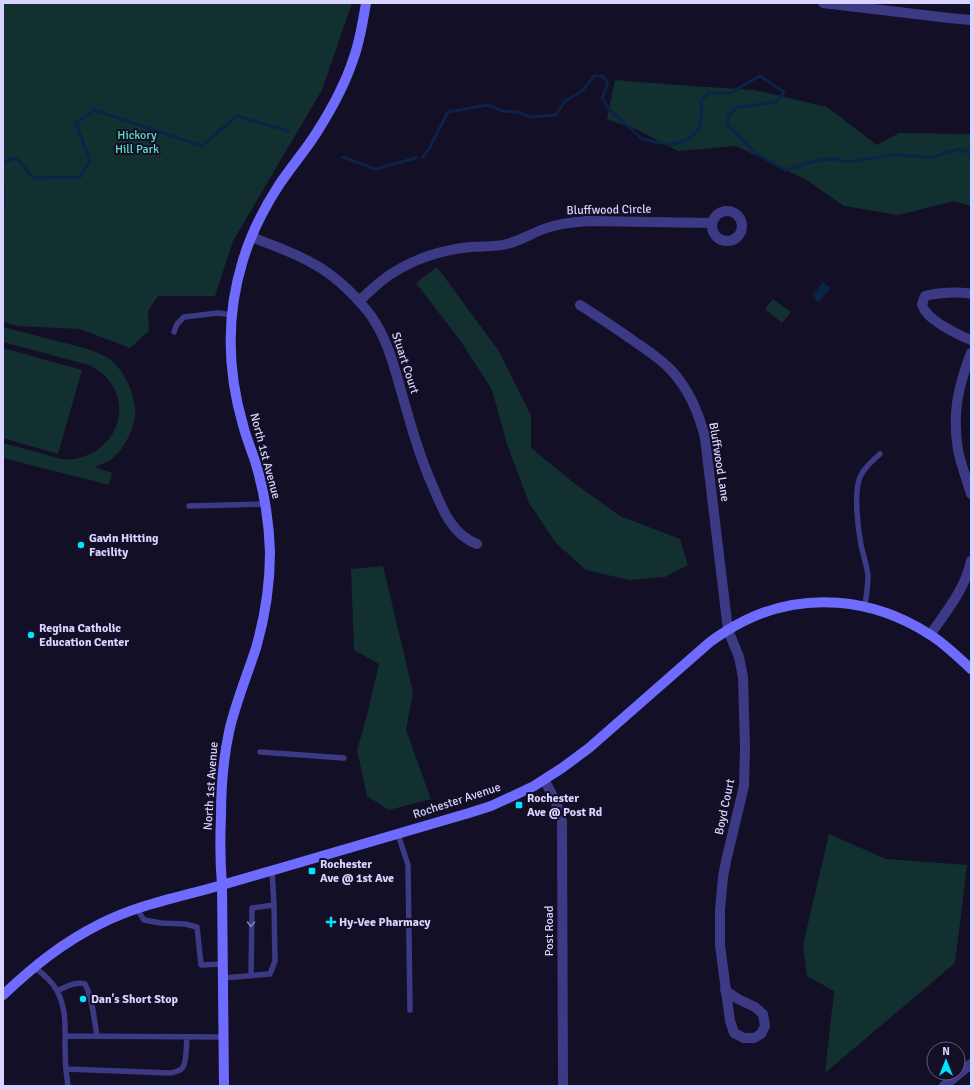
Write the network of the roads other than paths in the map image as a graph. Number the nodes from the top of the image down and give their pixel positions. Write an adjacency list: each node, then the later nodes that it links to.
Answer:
1 (366, 3): 5 (main road, North 1st Avenue)
2 (823, 3): 3 (street)
3 (971, 20)
4 (712, 223): 7 (street, Bluffwood Circle)
5 (251, 237): 7 (street, Stuart Court); 9 (main road, North 1st Avenue)
6 (971, 294): 11 (street)
7 (359, 301): 17 (street, Stuart Court)
8 (580, 305): 20 (street, Bluffwood Lane)
9 (232, 315): 10 (lane); 15 (main road, North 1st Avenue)
10 (174, 332)
11 (971, 340)
12 (971, 353): 14 (street)
13 (880, 454): 19 (lane)
14 (971, 494)
15 (265, 504): 16 (lane); 28 (main road, North 1st Avenue)
16 (189, 506)
17 (478, 544)
18 (971, 561): 21 (street)
19 (865, 606): 20 (main road, Rochester Avenue); 21 (main road, Rochester Avenue)
20 (728, 630): 25 (main road, Rochester Avenue); 35 (street, Boyd Court)
21 (930, 635): 22 (main road, Rochester Avenue)
22 (971, 669)
23 (260, 752): 24 (lane)
24 (344, 758)
25 (544, 780): 26 (main road, Rochester Avenue); 47 (street, Post Road)
26 (398, 834): 27 (main road, Rochester Avenue); 38 (lane)
27 (272, 870): 28 (main road, Rochester Avenue); 29 (lane)
28 (222, 885): 30 (main road, Rochester Avenue); 31 (main road, North 1st Avenue)
29 (274, 905): 33 (lane); 33 (lane, one-way to 33)
30 (137, 909): 31 (lane); 32 (main road, Rochester Avenue)
31 (223, 964): 34 (main road, North 1st Avenue)
32 (34, 967): 36 (lane); 37 (main road, Rochester Avenue)
33 (251, 976): 34 (lane)
34 (223, 978): 42 (main road, North 1st Avenue)
35 (725, 990): 35 (street, Boyd Court)
36 (57, 991): 39 (lane); 40 (lane)
37 (3, 995)
38 (410, 1010)
39 (65, 1036): 40 (lane); 44 (lane)
40 (97, 1036): 41 (lane)
41 (187, 1036): 42 (lane); 44 (lane)
42 (223, 1036): 46 (main road, North 1st Avenue)
43 (971, 1064): 48 (street)
44 (66, 1069): 45 (lane)
45 (68, 1086)
46 (224, 1086)
47 (563, 1086)
48 (944, 1086)

